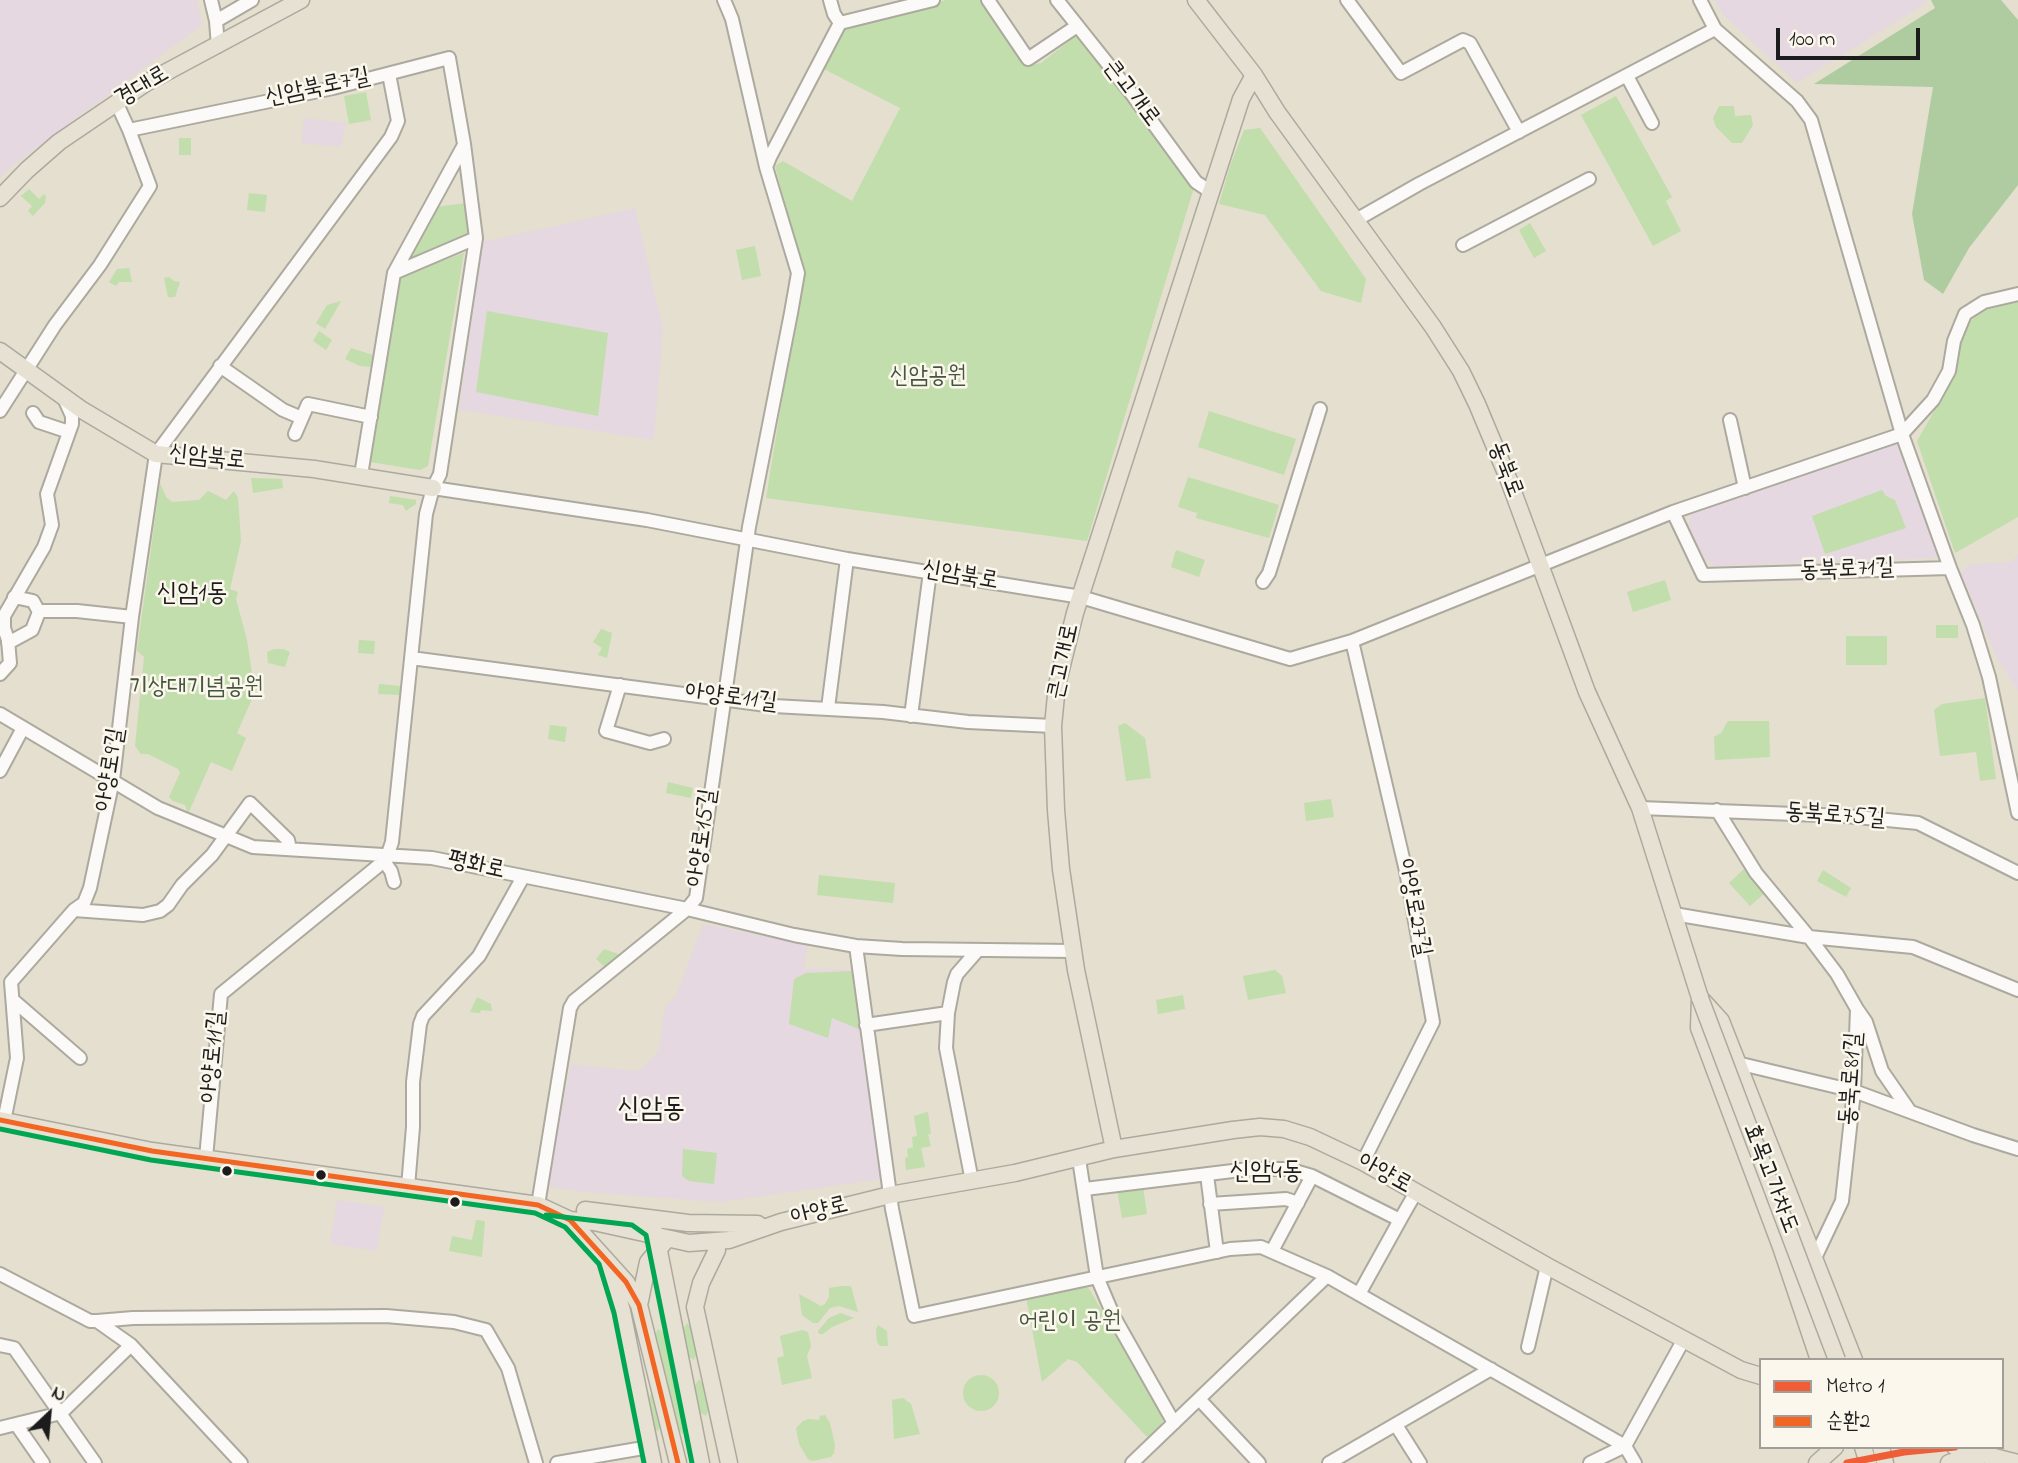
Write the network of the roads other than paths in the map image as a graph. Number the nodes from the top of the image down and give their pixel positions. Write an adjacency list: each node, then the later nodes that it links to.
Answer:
1 (211, 0): 12 (street)
2 (252, 0): 12 (street)
3 (301, 0): 16 (main road, 경대로)
4 (724, 0): 25 (street, 아양로15길)
5 (830, 0): 13 (street)
6 (933, 0): 13 (street)
7 (988, 0): 14 (street)
8 (1196, 0): 18 (main road, 동북로)
9 (1347, 0): 23 (street)
10 (1700, 0): 15 (street)
11 (1062, 2): 14 (street)
12 (216, 21): 16 (street)
13 (840, 23): 25 (street)
14 (1077, 26): 27 (street, 큰고개로)
15 (1715, 29): 19 (street); 46 (street)
16 (218, 46): 20 (main road, 경대로)
17 (389, 74): 22 (street, 신암북로7길); 24 (street, 신암북로7길); 35 (street, 아양로9길)
18 (1254, 75): 27 (main road, 큰고개로); 29 (main road, 동북로)
19 (1627, 76): 21 (street); 23 (street)
20 (117, 104): 22 (street); 28 (main road, 경대로)
21 (1652, 123)
22 (129, 130): 36 (street)
23 (1519, 132): 29 (street)
24 (464, 144): 30 (street, 신암북로7길); 32 (street)
25 (766, 167): 52 (street, 아양로15길)
26 (1589, 179): 31 (street)
27 (1212, 192): 59 (main road, 큰고개로)
28 (0, 198)
29 (1356, 220): 54 (main road, 동북로)
30 (476, 238): 32 (street); 49 (street, 신암북로7길)
31 (1463, 245)
32 (394, 274): 41 (street)
33 (2018, 294): 46 (street)
34 (0, 351): 36 (main road, 신암북로)
35 (220, 366): 42 (street); 47 (street, 아양로9길)
36 (27, 370): 37 (main road, 신암북로); 39 (street)
37 (64, 397): 44 (street); 47 (main road, 신암북로)
38 (1320, 409): 57 (street)
39 (0, 411)
40 (33, 413): 44 (street)
41 (370, 417): 42 (street); 48 (street)
42 (302, 418): 45 (street)
43 (1730, 420): 50 (street)
44 (69, 432): 58 (street)
45 (295, 434)
46 (1902, 434): 50 (street); 55 (street)
47 (156, 454): 48 (main road, 신암북로); 61 (street, 아양로9길)
48 (361, 475): 49 (main road, 신암북로)
49 (433, 488): 52 (street, 신암북로); 64 (street)
50 (1745, 488): 51 (street)
51 (1673, 512): 54 (street); 55 (street, 동북로71길)
52 (749, 540): 53 (street, 신암북로); 67 (street, 아양로15길)
53 (847, 559): 56 (street, 신암북로); 68 (street)
54 (1539, 565): 62 (street, 신암북로); 76 (main road, 동북로)
55 (1950, 568): 78 (street)
56 (930, 572): 59 (street, 신암북로); 70 (street)
57 (1263, 582)
58 (14, 597): 60 (street); 63 (street)
59 (1082, 597): 62 (street, 신암북로); 71 (main road, 큰고개로)
60 (38, 611): 61 (street); 63 (street)
61 (132, 617): 75 (street, 아양로9길)
62 (1352, 641): 108 (street, 아양로27길)
63 (8, 643): 65 (street)
64 (411, 658): 66 (street, 아양로11길); 81 (street)
65 (0, 674)
66 (620, 685): 67 (street, 아양로11길); 73 (street)
67 (724, 700): 68 (street, 아양로11길); 85 (street, 아양로15길)
68 (828, 708): 70 (street, 아양로11길)
69 (0, 714): 72 (street, 평화로)
70 (911, 716): 71 (street, 아양로11길)
71 (1053, 726): 91 (main road, 큰고개로)
72 (23, 727): 74 (street); 75 (street, 평화로)
73 (664, 739)
74 (0, 771)
75 (113, 780): 79 (street, 평화로); 86 (street, 아양로9길)
76 (1640, 808): 77 (street, 동북로75길); 87 (main road, 동북로)
77 (1717, 810): 82 (street, 동북로75길); 88 (street, 동북로81길)
78 (2018, 813)
79 (225, 834): 80 (street, 평화로); 80 (street); 86 (street)
80 (290, 849): 81 (street, 평화로)
81 (385, 857): 83 (street, 평화로); 84 (street); 106 (street, 아양로11길)
82 (2018, 873)
83 (523, 877): 85 (street, 평화로); 112 (street)
84 (394, 882)
85 (687, 909): 89 (street, 평화로); 118 (street, 아양로15길)
86 (74, 910): 92 (street, 아양로9길)
87 (1674, 914): 88 (street); 94 (main road, 동북로)
88 (1809, 937): 93 (street); 96 (street, 동북로81길)
89 (856, 946): 90 (street, 평화로); 98 (street)
90 (978, 950): 91 (street, 평화로); 97 (street)
91 (1073, 950): 104 (main road, 큰고개로)
92 (5, 984): 95 (street, 아양로9길)
93 (2018, 990)
94 (1700, 998): 100 (main road); 136 (main road); 146 (main road, 효목고가차도, bridge)
95 (13, 1000): 99 (street); 103 (street, 아양로9길)
96 (1857, 1009): 101 (street, 동북로81길); 102 (street)
97 (948, 1013): 98 (street); 111 (street)
98 (866, 1025): 115 (street)
99 (80, 1058)
100 (1737, 1063): 101 (street); 128 (main road)
101 (1854, 1091): 102 (street); 128 (street, 동북로81길)
102 (1912, 1113): 105 (street)
103 (2, 1120): 106 (main road)
104 (1114, 1149): 107 (main road, 아양로); 108 (main road, 아양로)
105 (2018, 1149)
106 (206, 1158): 112 (main road)
107 (1079, 1158): 111 (main road, 아양로); 113 (street)
108 (1363, 1162): 114 (main road, 아양로)
109 (1207, 1175): 110 (street); 113 (street); 117 (street)
110 (1312, 1176): 116 (street); 121 (street)
111 (972, 1181): 115 (main road, 아양로)
112 (408, 1187): 118 (main road)
113 (1085, 1189): 133 (street)
114 (1416, 1192): 121 (street); 130 (main road, 아양로)
115 (890, 1195): 122 (main road, 아양로); 133 (street)
116 (1298, 1203): 117 (street); 127 (street)
117 (1210, 1204): 126 (street)
118 (538, 1205): 119 (main road); 120 (main road)
119 (635, 1217): 122 (main road); 124 (main road)
120 (570, 1220): 124 (main road); 129 (main road)
121 (1400, 1220): 135 (street)
122 (781, 1222): 123 (main road, 아양로)
123 (751, 1231): 124 (main road); 125 (main road)
124 (661, 1241): 125 (main road); 137 (main road); 139 (main road)
125 (722, 1245): 139 (main road); 168 (main road)
126 (1224, 1251): 127 (street); 133 (street)
127 (1272, 1251): 132 (street)
128 (1814, 1260): 134 (main road)
129 (607, 1261): 137 (main road); 140 (main road)
130 (1547, 1266): 141 (main road, 아양로); 144 (street)
131 (0, 1273): 138 (street)
132 (1327, 1276): 135 (street); 150 (street)
133 (1097, 1277): 152 (street)
134 (1826, 1290): 136 (main road); 147 (main road)
135 (1359, 1294): 148 (street)
136 (1797, 1294): 145 (main road)
137 (639, 1305): 139 (main road); 140 (main road); 166 (main road)
138 (97, 1321): 143 (street); 164 (street)
139 (675, 1332): 167 (main road)
140 (626, 1333): 159 (main road)
141 (1684, 1339): 149 (main road, 아양로); 156 (street)
142 (0, 1345): 151 (street)
143 (131, 1345): 151 (street); 163 (street)
144 (1528, 1347)
145 (1818, 1358)
146 (1836, 1358)
147 (1853, 1358)
148 (1491, 1370): 154 (street); 156 (street)
149 (1759, 1375)
150 (1199, 1399): 152 (street); 170 (street)
151 (61, 1413): 153 (street); 162 (street)
152 (1174, 1423): 169 (street)
153 (16, 1424): 155 (street); 161 (street)
154 (1396, 1424): 171 (street); 172 (street)
155 (0, 1428)
156 (1625, 1446): 173 (street); 174 (street)
157 (1833, 1449): 175 (main road)
158 (1963, 1449): 160 (main road)
159 (651, 1455): 165 (street)
160 (1993, 1457): 176 (main road); 177 (main road)
161 (43, 1463)
162 (95, 1463)
163 (240, 1463)
164 (536, 1463)
165 (556, 1463)
166 (678, 1463)
167 (701, 1463)
168 (729, 1463)
169 (1132, 1463)
170 (1259, 1463)
171 (1329, 1463)
172 (1420, 1463)
173 (1590, 1463)
174 (1635, 1463)
175 (1816, 1463)
176 (1949, 1463)
177 (2018, 1463)

